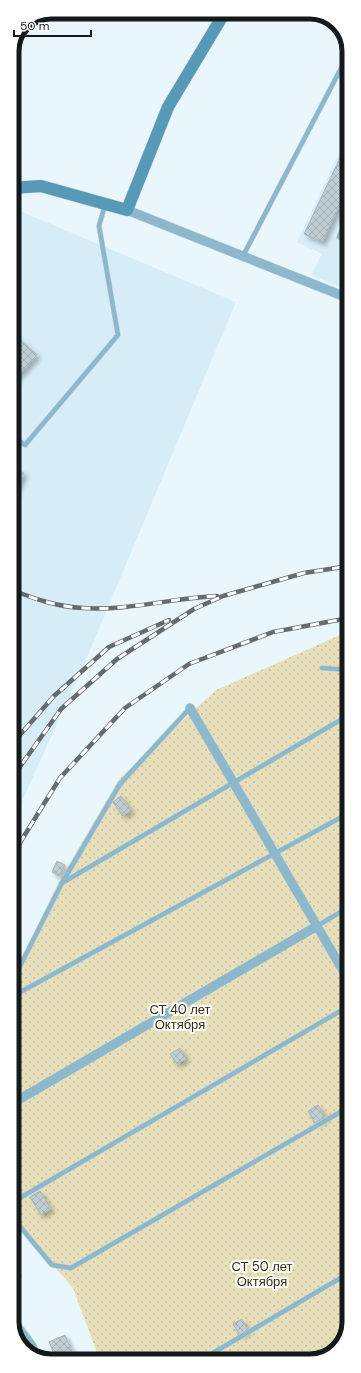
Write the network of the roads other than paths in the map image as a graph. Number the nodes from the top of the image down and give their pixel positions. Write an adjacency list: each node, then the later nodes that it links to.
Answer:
1 (221, 19): 5 (street)
2 (342, 68): 8 (lane)
3 (19, 188): 4 (street)
4 (105, 204): 5 (street); 10 (lane)
5 (127, 210): 8 (street)
6 (342, 230): 7 (lane)
7 (342, 238)
8 (243, 256): 9 (street)
9 (342, 296)
10 (19, 441)
11 (322, 668): 12 (lane)
12 (342, 669)
13 (190, 708): 15 (street); 18 (lane)
14 (342, 719): 15 (lane)
15 (234, 782): 17 (street); 18 (lane)
16 (342, 817): 17 (lane)
17 (275, 854): 20 (street); 23 (lane)
18 (62, 883): 21 (lane)
19 (342, 911): 20 (lane)
20 (316, 926): 22 (street); 25 (street)
21 (19, 966)
22 (342, 969)
23 (19, 992)
24 (342, 1010): 27 (lane)
25 (19, 1099)
26 (342, 1111): 28 (lane)
27 (19, 1198)
28 (19, 1225)
29 (342, 1277): 32 (lane)
30 (20, 1326): 31 (lane)
31 (36, 1350)
32 (211, 1354)

